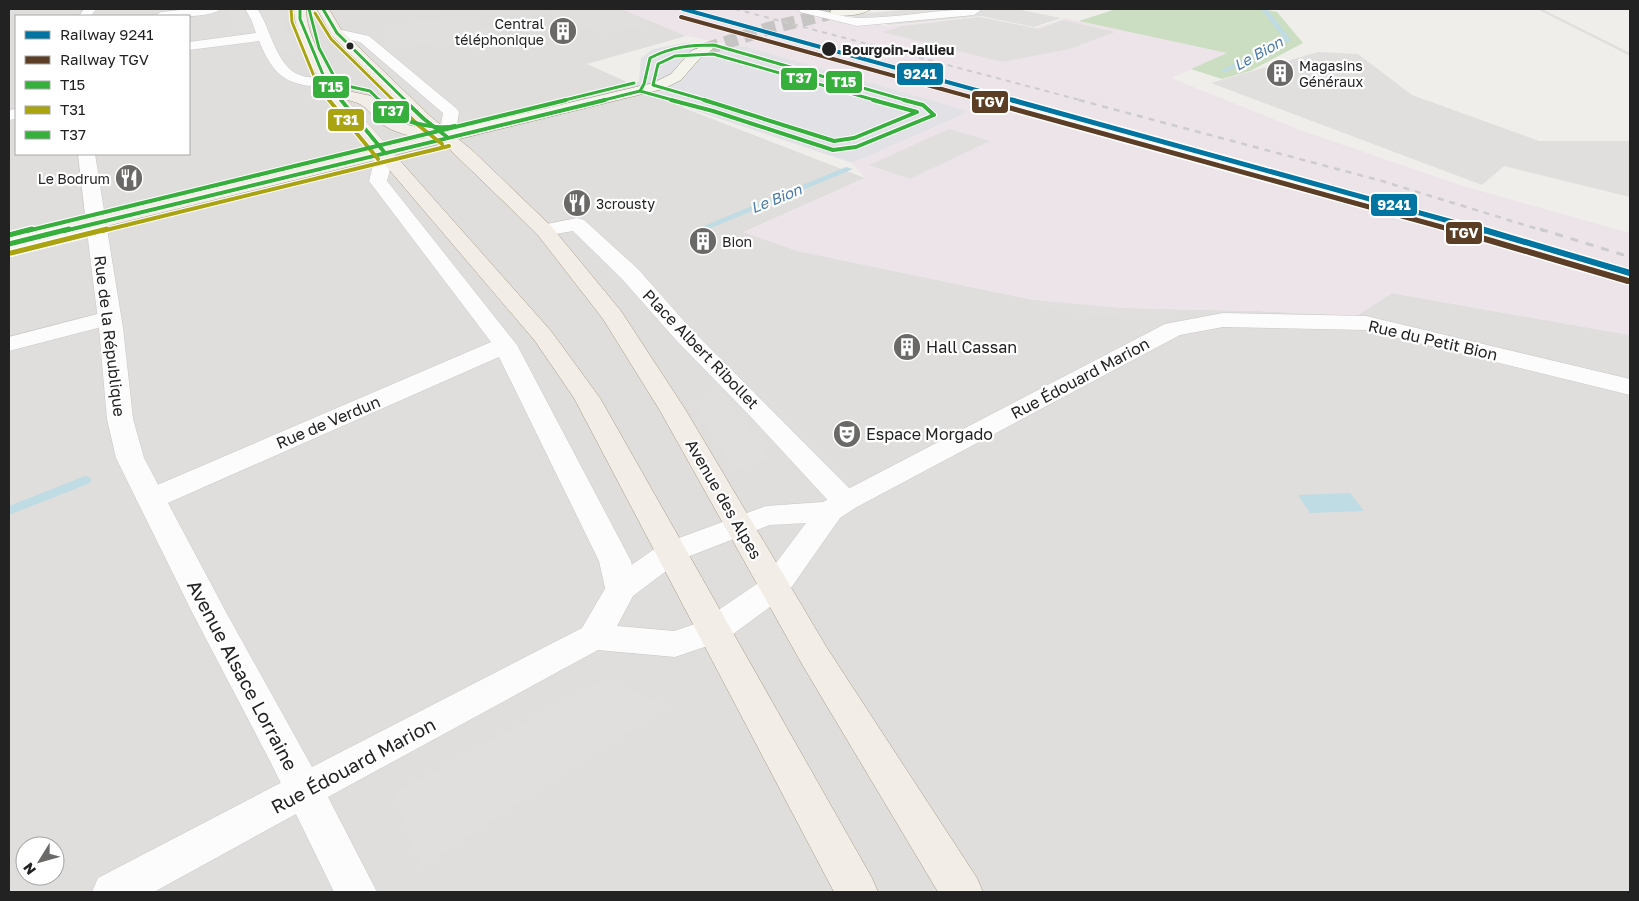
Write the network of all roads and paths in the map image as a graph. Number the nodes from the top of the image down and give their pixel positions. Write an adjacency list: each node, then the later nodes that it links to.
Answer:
1 (215, 9): 9 (street)
2 (251, 9): 11 (street)
3 (300, 9): 14 (main road)
4 (323, 9): 10 (main road, Avenue des Alpes)
5 (804, 9): 7 (street)
6 (865, 9): 8 (main road)
7 (974, 10)
8 (836, 12)
9 (169, 15)
10 (337, 33): 15 (main road, Avenue des Alpes); 15 (street)
11 (263, 36): 12 (street); 14 (street)
12 (190, 46)
13 (706, 49): 15 (main road)
14 (330, 87): 15 (main road); 16 (main road)
15 (447, 137): 16 (main road); 19 (main road, Avenue des Alpes)
16 (385, 153): 18 (main road); 24 (street); 30 (main road)
17 (86, 155): 18 (street, Rue de la République)
18 (96, 223): 20 (main road); 21 (street, Rue de la République)
19 (544, 230): 28 (street, Place Albert Ribollet); 29 (main road, Avenue des Alpes)
20 (9, 244)
21 (109, 318): 23 (street); 26 (street, Rue de la République)
22 (1172, 329): 25 (street, Rue du Petit Bion); 28 (street, Rue Édouard Marion)
23 (9, 344)
24 (505, 345): 27 (street, Rue de Verdun); 32 (street)
25 (1630, 387)
26 (130, 458): 27 (street, Avenue Alsace Lorraine)
27 (150, 500): 35 (street, Avenue Alsace Lorraine)
28 (837, 506): 29 (street, Rue Édouard Marion); 31 (street, Rue Édouard Marion)
29 (739, 526): 30 (street, Rue Édouard Marion); 31 (main road, Avenue des Alpes)
30 (671, 552): 32 (street, Rue Édouard Marion); 33 (main road)
31 (775, 587): 33 (street, Rue Édouard Marion); 39 (main road, Avenue des Alpes)
32 (621, 588): 34 (street, Rue Édouard Marion)
33 (713, 631): 34 (street, Rue Édouard Marion); 38 (main road)
34 (594, 637): 35 (street, Rue Édouard Marion)
35 (304, 790): 36 (street, Rue Édouard Marion); 37 (street, Avenue Alsace Lorraine)
36 (113, 892)
37 (356, 892)
38 (857, 892)
39 (962, 892)

